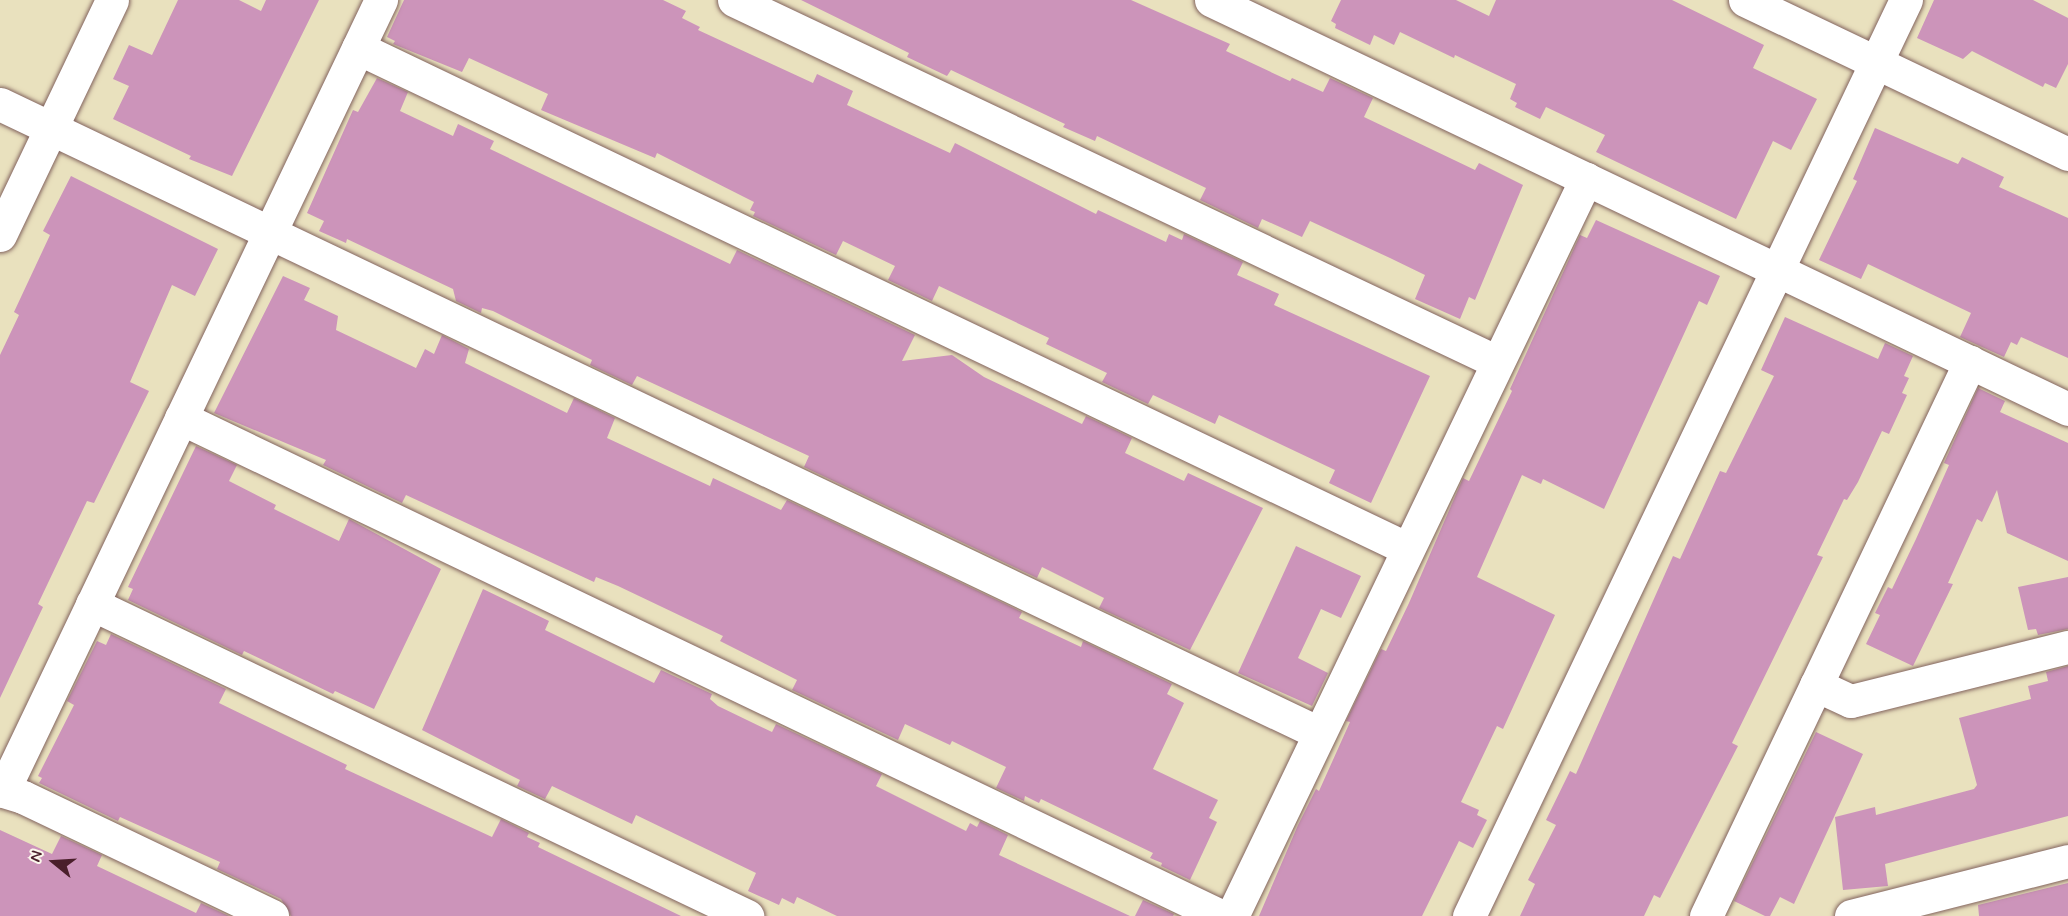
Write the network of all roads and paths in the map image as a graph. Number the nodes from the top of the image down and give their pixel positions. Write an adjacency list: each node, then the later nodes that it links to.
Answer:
1 (112, 0): 10 (street)
2 (381, 0): 7 (street)
3 (734, 0): 16 (street)
4 (1211, 0): 12 (street)
5 (1745, 0): 8 (street)
6 (1906, 0): 8 (street)
7 (358, 48): 13 (street); 20 (street)
8 (1876, 62): 11 (street); 15 (street)
9 (0, 104): 10 (street)
10 (51, 128): 13 (street); 14 (street)
11 (2068, 154)
12 (1586, 179): 15 (street); 16 (street)
13 (270, 233): 19 (street); 24 (street)
14 (0, 235)
15 (1776, 270): 17 (street); 31 (street)
16 (1497, 362): 20 (street)
17 (1970, 362): 18 (street); 23 (street)
18 (2068, 409)
19 (181, 418): 21 (street); 29 (street)
20 (1408, 549): 24 (street)
21 (92, 604): 25 (street); 28 (street)
22 (2068, 647): 23 (street)
23 (1816, 685): 32 (street)
24 (1320, 733): 30 (street)
25 (2, 790): 27 (street)
26 (2068, 861): 33 (street)
27 (272, 916)
28 (747, 916)
29 (1221, 916)
30 (1232, 916)
31 (1469, 916)
32 (1706, 916)
33 (1851, 916)

